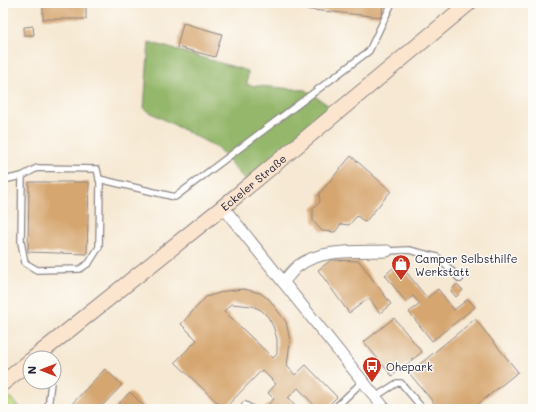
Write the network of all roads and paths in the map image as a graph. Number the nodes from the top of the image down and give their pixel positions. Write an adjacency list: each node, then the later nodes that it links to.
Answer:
1 (392, 3): 4 (lane)
2 (469, 3): 6 (street, Eckeler Straße)
3 (22, 176): 4 (lane); 4 (lane); 5 (lane)
4 (99, 179)
5 (3, 180)
6 (223, 207): 9 (street); 10 (street, Eckeler Straße)
7 (387, 251): 8 (lane); 9 (street)
8 (460, 279)
9 (283, 282): 12 (street)
10 (44, 350)
11 (22, 368): 13 (street)
12 (362, 382): 15 (street); 19 (lane)
13 (3, 383)
14 (49, 390): 17 (lane)
15 (375, 397): 20 (street); 21 (lane)
16 (245, 405): 18 (lane)
17 (48, 409)
18 (252, 409)
19 (334, 409)
20 (385, 409)
21 (424, 409)

